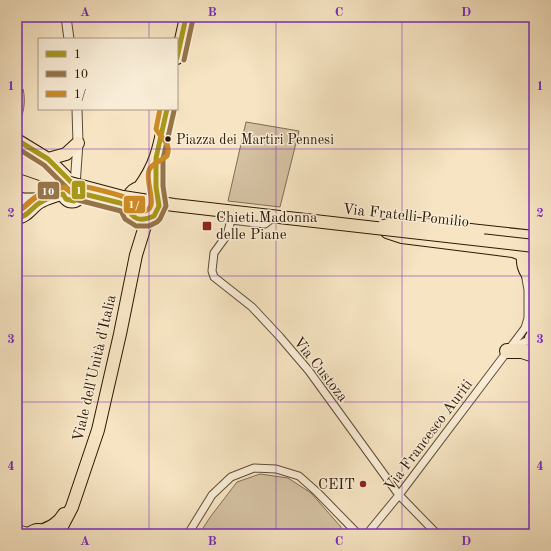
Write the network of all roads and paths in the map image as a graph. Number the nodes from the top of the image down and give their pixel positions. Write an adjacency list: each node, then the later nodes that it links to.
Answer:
1 (66, 17): 3 (street)
2 (186, 17): 4 (main road)
3 (69, 38)
4 (178, 53)
5 (77, 110): 8 (street)
6 (167, 110): 10 (main road)
7 (17, 140): 11 (main road)
8 (78, 143): 11 (main road); 14 (street)
9 (17, 151): 13 (main road)
10 (156, 158): 15 (main road); 16 (main road)
11 (48, 159): 14 (main road)
12 (18, 166): 13 (main road, Via Fratelli Pomilio)
13 (59, 180): 23 (main road, Via Fratelli Pomilio, bridge)
14 (76, 188): 18 (main road); 19 (main road)
15 (138, 188): 16 (main road); 19 (main road)
16 (157, 195): 21 (main road)
17 (21, 199): 18 (main road); 20 (main road)
18 (48, 199): 20 (main road)
19 (127, 206): 21 (main road); 25 (main road, Viale dell'Unità d'Italia)
20 (22, 216)
21 (151, 218): 25 (main road, Viale dell'Unità d'Italia)
22 (232, 220): 24 (street, Via Fratelli Pomilio); 34 (street, Via Custoza)
23 (374, 228): 24 (main road, Via Fratelli Pomilio, bridge); 24 (main road, bridge); 26 (main road, bridge)
24 (534, 241): 26 (main road)
25 (136, 255): 33 (main road, Viale dell'Unità d'Italia)
26 (523, 255): 27 (main road)
27 (524, 268): 28 (main road); 29 (street)
28 (534, 281)
29 (531, 320): 30 (street); 31 (street, Via Francesco Auriti)
30 (533, 341): 31 (street, Via Francesco Auriti)
31 (507, 351): 32 (highway); 34 (street, Via Francesco Auriti)
32 (534, 355)
33 (79, 486): 36 (main road, Viale dell'Unità d'Italia); 37 (main road, Viale dell'Unità d'Italia)
34 (398, 495): 40 (street, Via Francesco Auriti); 41 (street, Via Custoza)
35 (17, 529): 36 (street)
36 (37, 533)
37 (58, 534)
38 (188, 534): 39 (street)
39 (358, 534)
40 (368, 534)
41 (437, 534)

